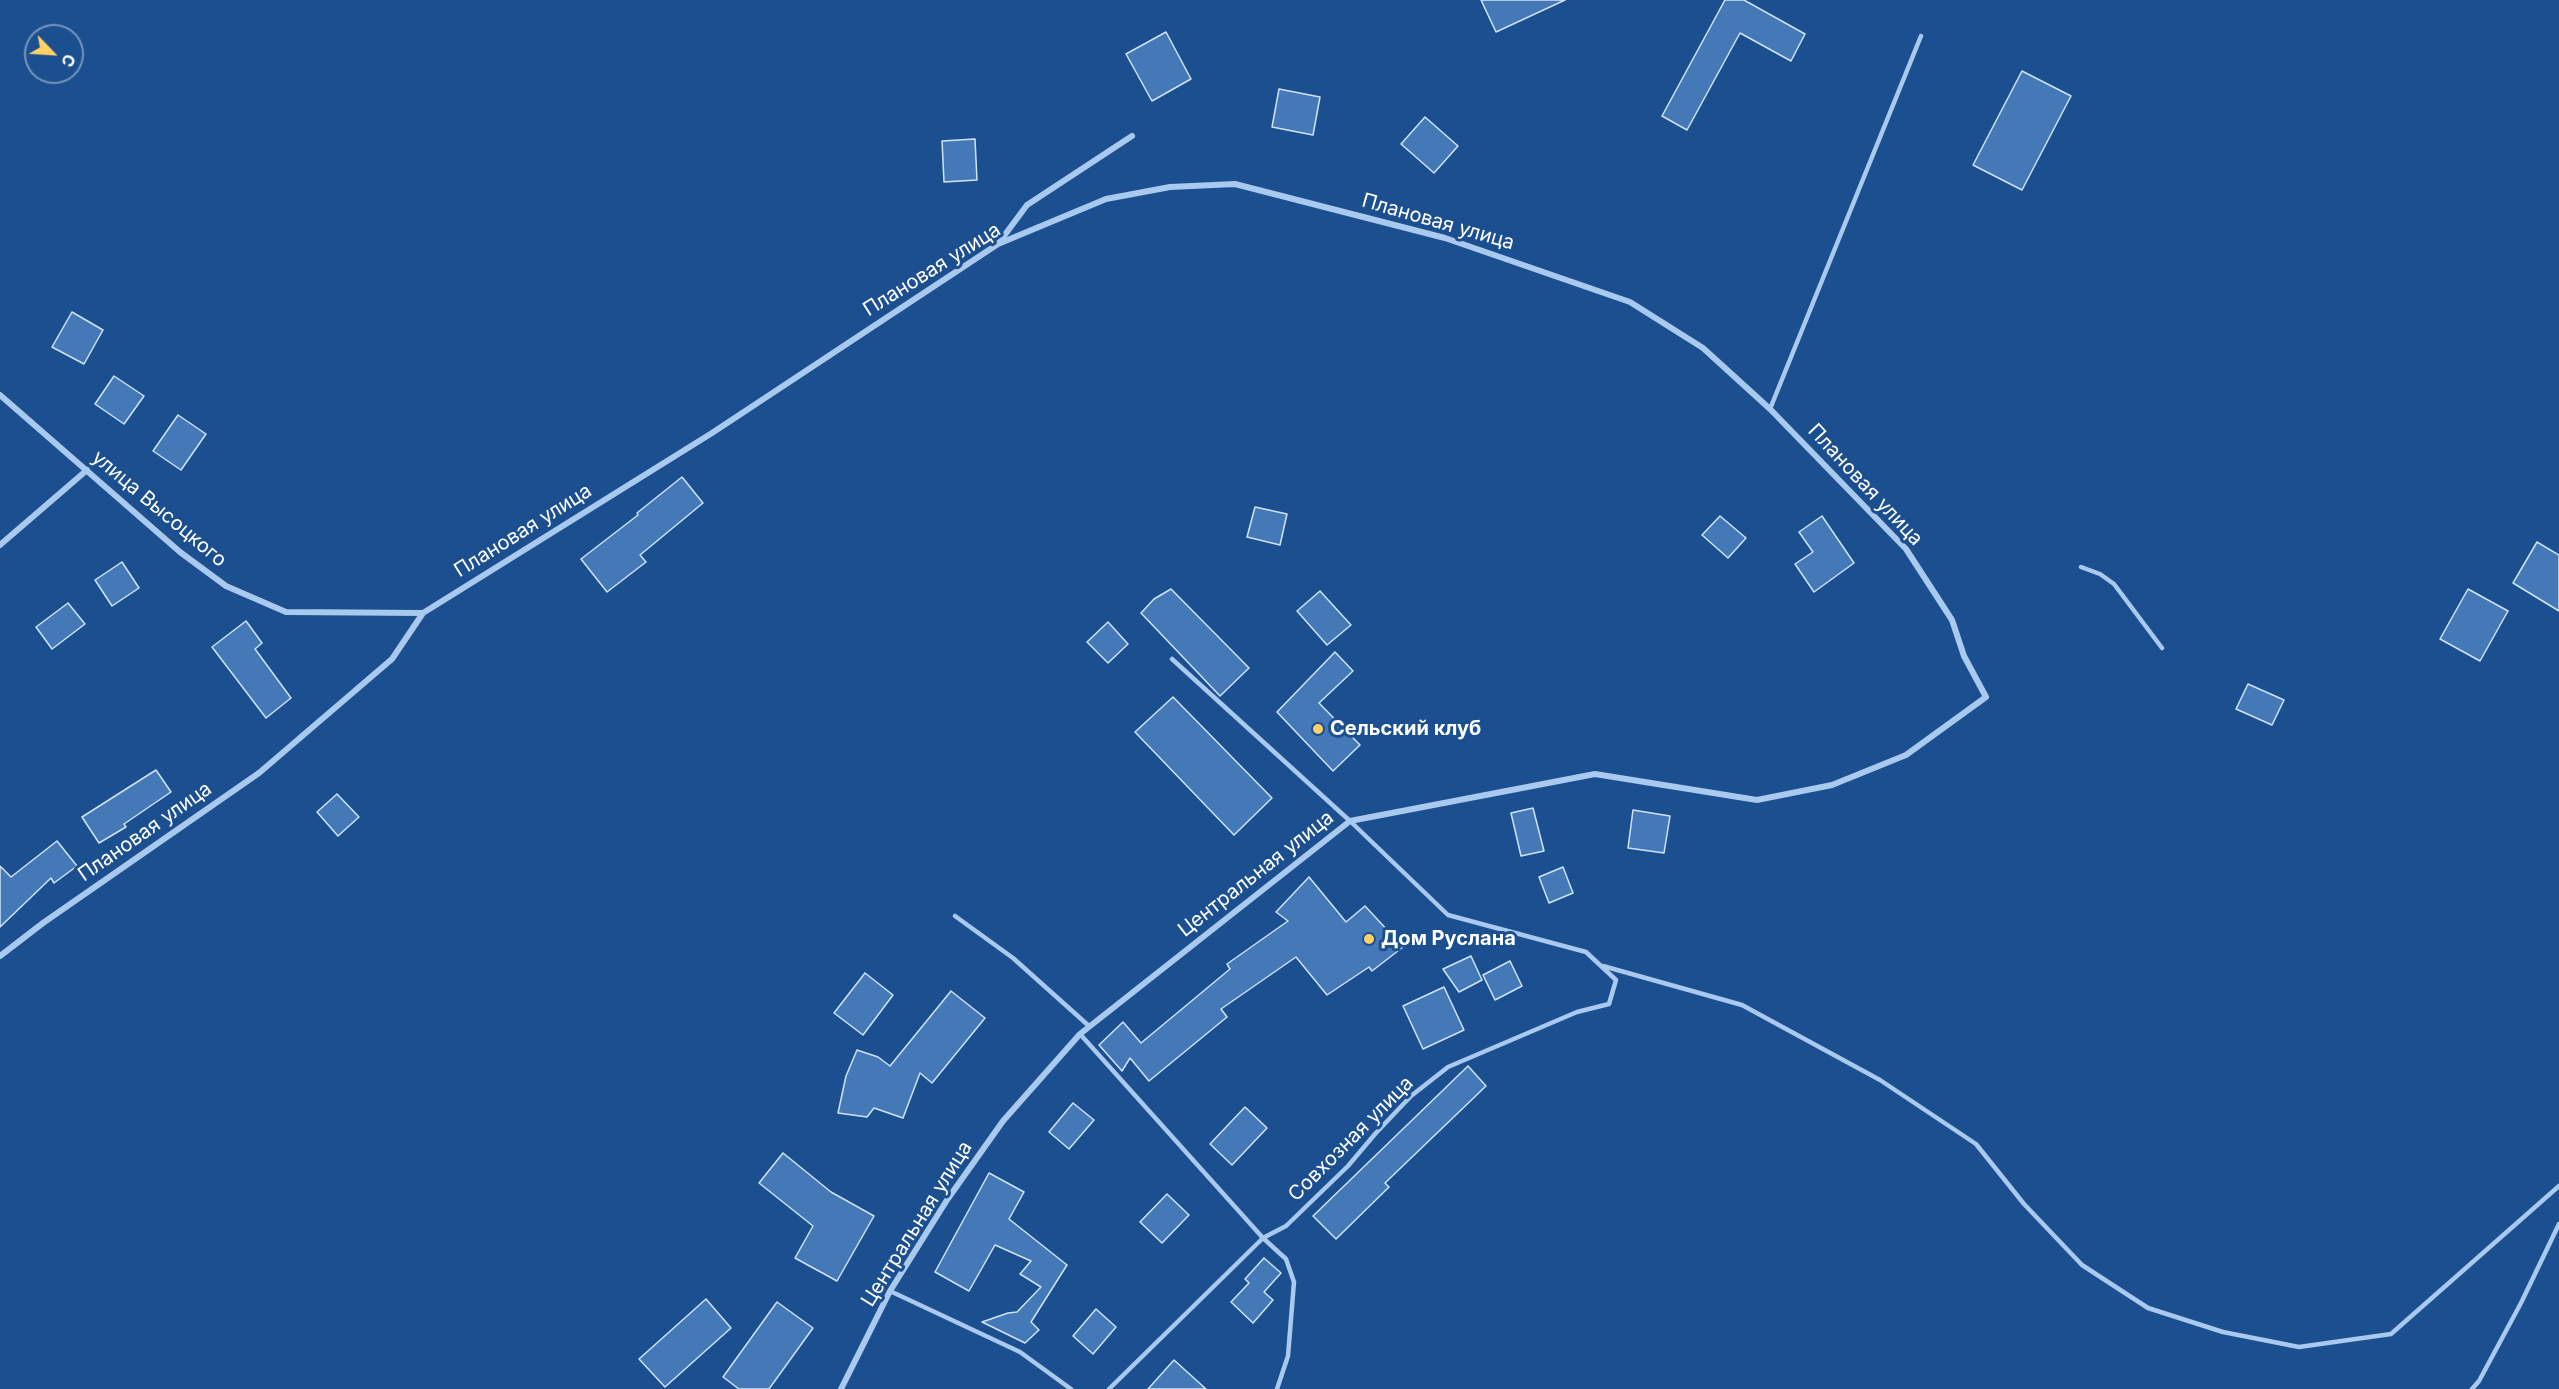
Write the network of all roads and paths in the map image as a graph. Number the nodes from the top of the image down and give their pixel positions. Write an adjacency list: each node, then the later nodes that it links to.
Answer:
1 (1921, 36): 5 (lane)
2 (1132, 136): 3 (street)
3 (998, 244): 5 (street, Плановая улица); 9 (street, Плановая улица)
4 (0, 395): 6 (street, улица Высоцкого)
5 (1770, 409): 12 (street, Плановая улица)
6 (87, 470): 7 (street); 9 (street, улица Высоцкого)
7 (0, 545)
8 (2081, 567): 10 (lane)
9 (423, 613): 15 (street, Плановая улица)
10 (2162, 648)
11 (1172, 659): 13 (lane, Совхозная улица)
12 (1986, 697): 13 (street, Центральная улица)
13 (1350, 821): 16 (lane, Совхозная улица); 17 (street, Центральная улица)
14 (955, 916): 17 (lane)
15 (0, 956)
16 (1600, 965): 19 (lane); 21 (lane, Совхозная улица)
17 (1089, 1026): 18 (street, Центральная улица)
18 (1080, 1034): 21 (lane); 22 (street, Центральная улица)
19 (2559, 1186)
20 (2559, 1224): 27 (lane)
21 (1263, 1238): 25 (lane, Совхозная улица); 26 (lane)
22 (890, 1292): 23 (street, Центральная улица); 24 (lane)
23 (841, 1389)
24 (1071, 1389)
25 (1109, 1389)
26 (1277, 1389)
27 (2472, 1389)

